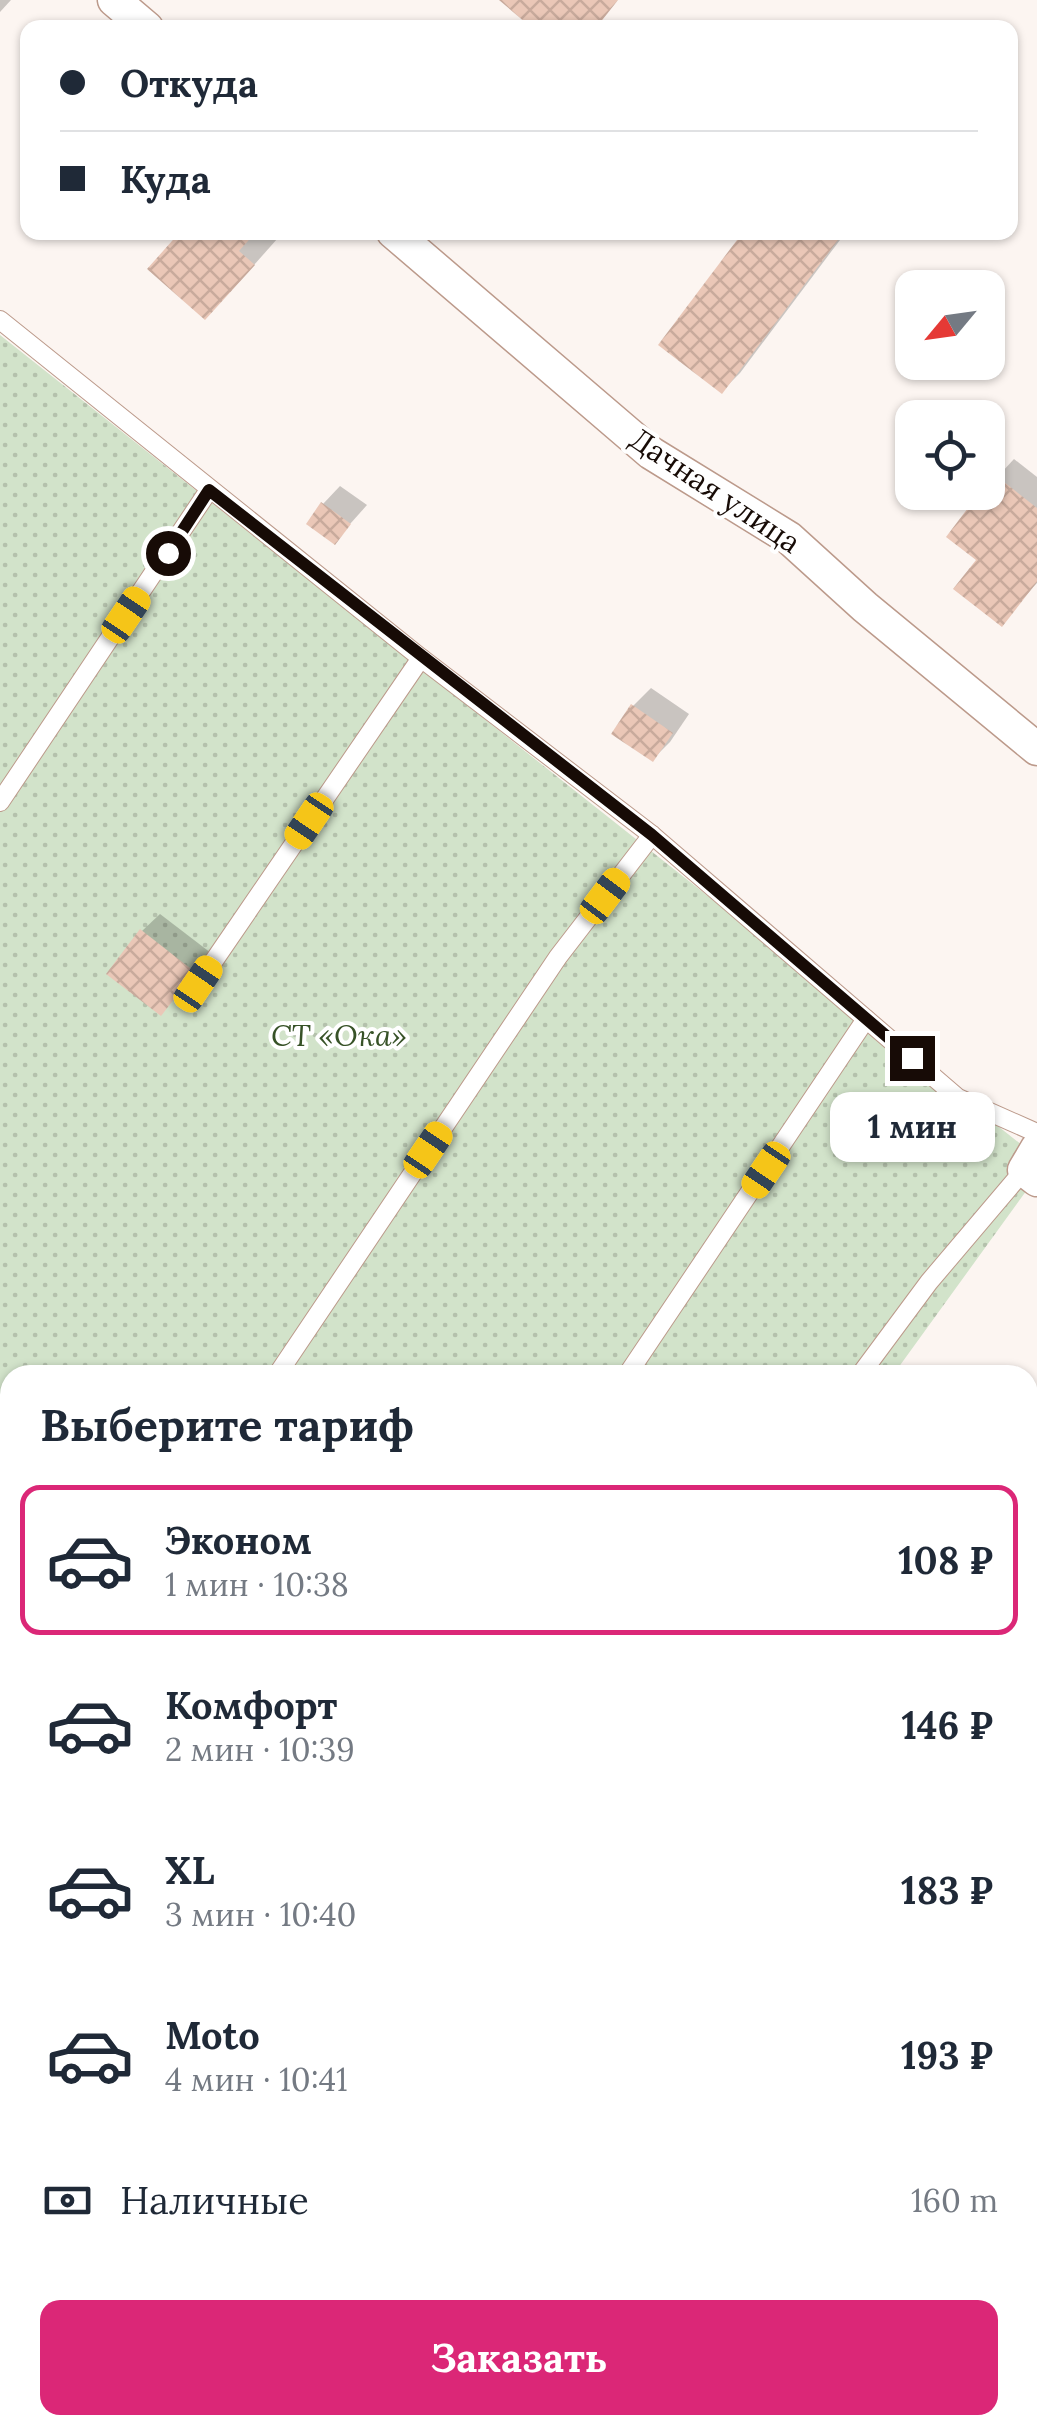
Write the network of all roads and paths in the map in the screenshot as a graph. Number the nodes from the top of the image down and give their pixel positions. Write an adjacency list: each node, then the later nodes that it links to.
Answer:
1 (114, 0): 2 (street)
2 (137, 20)
3 (402, 240): 7 (street, Дачная улица)
4 (0, 320): 5 (lane)
5 (209, 490): 6 (lane); 8 (lane)
6 (420, 658): 9 (lane); 10 (lane)
7 (1037, 749)
8 (0, 802)
9 (652, 835): 11 (lane); 14 (lane)
10 (198, 984)
11 (866, 1019): 12 (lane); 15 (lane)
12 (1037, 1133)
13 (1033, 1166): 16 (lane)
14 (284, 1365)
15 (634, 1365)
16 (867, 1365)

